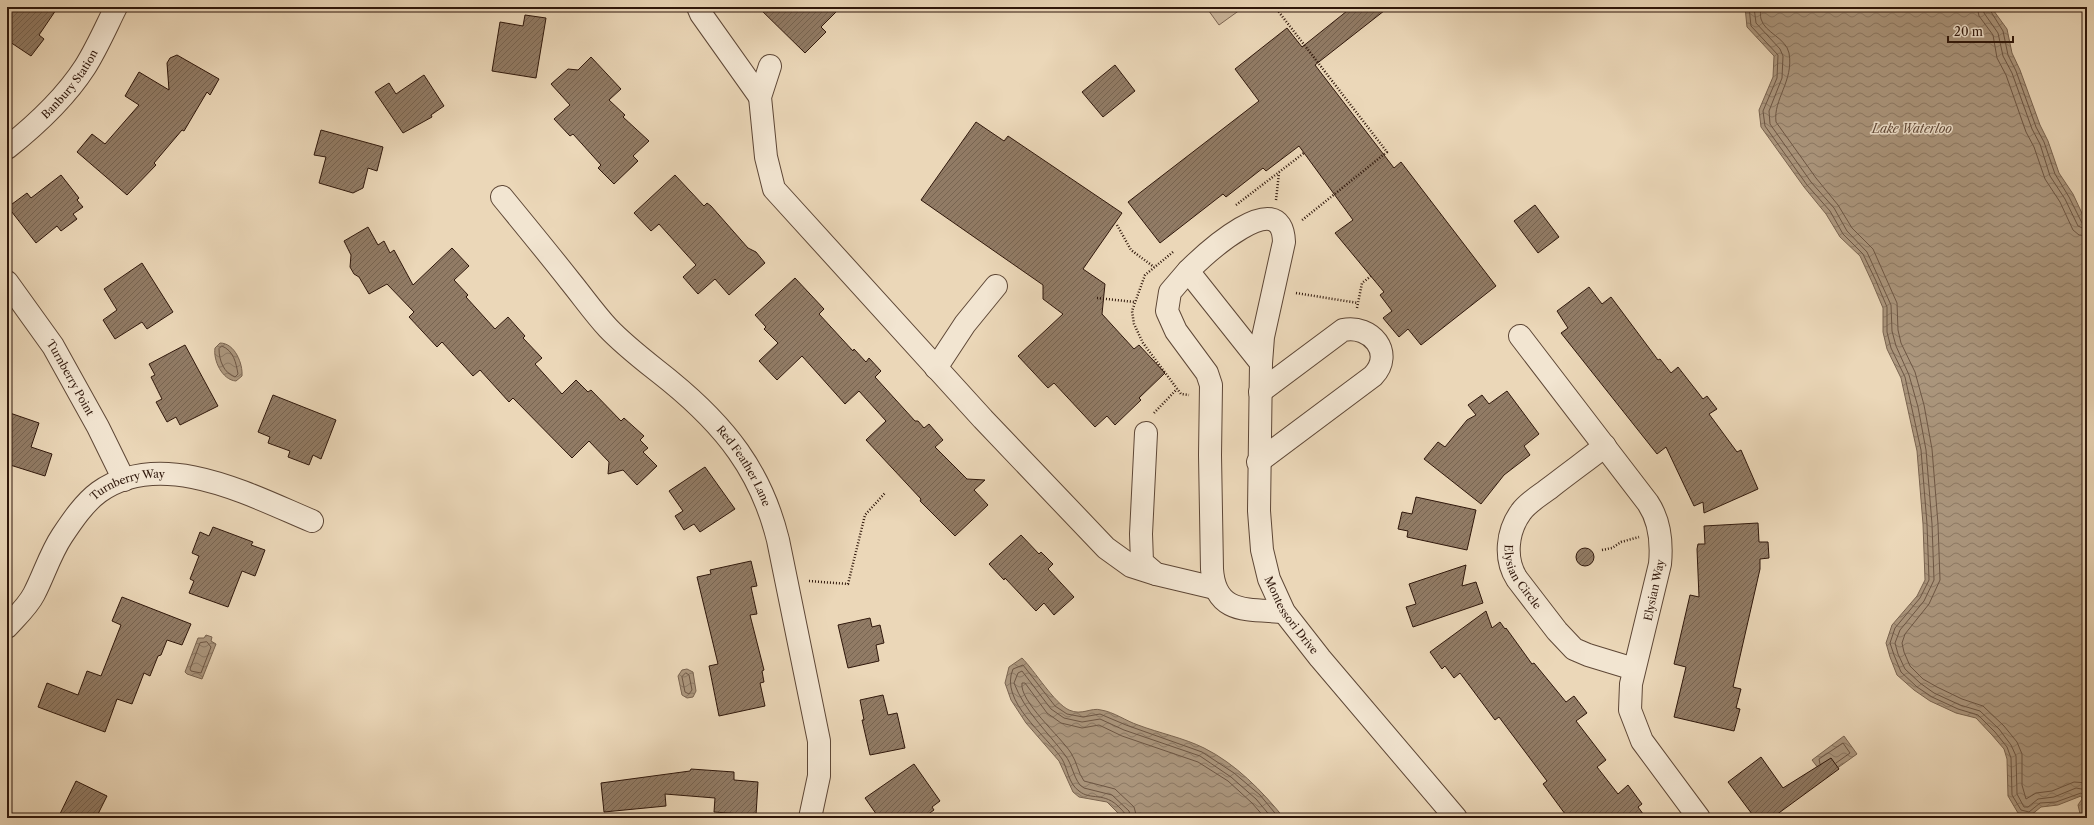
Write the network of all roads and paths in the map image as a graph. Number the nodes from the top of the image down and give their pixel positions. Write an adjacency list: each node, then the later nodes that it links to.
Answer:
1 (116, 7): 6 (street, Banbury Station)
2 (698, 7): 5 (street)
3 (1275, 7): 9 (path)
4 (770, 66): 5 (street)
5 (760, 96): 22 (street)
6 (7, 148)
7 (502, 197): 34 (street, Red Feather Lane)
8 (1117, 225): 10 (path)
9 (1283, 234): 11 (street); 15 (street, Montessori Drive)
10 (1154, 267)
11 (1188, 271): 21 (street); 35 (street)
12 (1371, 276): 18 (path)
13 (7, 282): 28 (street, Turnberry Point)
14 (996, 286): 22 (street)
15 (1274, 290): 18 (path); 21 (street, Montessori Drive)
16 (1097, 298): 17 (path)
17 (1135, 302)
18 (1358, 302): 19 (path)
19 (1354, 329): 24 (street); 27 (street)
20 (1520, 336): 26 (street, Elysian Way)
21 (1261, 363): 24 (street, Montessori Drive)
22 (936, 368): 33 (street)
23 (1177, 389): 25 (path)
24 (1260, 392): 27 (street, Montessori Drive)
25 (1146, 433): 33 (street)
26 (1605, 446): 31 (street, Elysian Way); 38 (street, Elysian Circle)
27 (1258, 462): 36 (street, Montessori Drive)
28 (124, 480): 30 (street, Turnberry Way); 37 (street, Turnberry Way)
29 (885, 493): 34 (path)
30 (312, 521)
31 (1658, 528): 32 (path); 38 (street, Elysian Way)
32 (1602, 550)
33 (1156, 574): 35 (street)
34 (786, 579): 39 (street, Red Feather Lane)
35 (1215, 588): 36 (street)
36 (1284, 612): 40 (street, Montessori Drive)
37 (7, 626)
38 (1634, 669): 41 (street, Elysian Way)
39 (810, 818)
40 (1456, 818)
41 (1699, 818)

